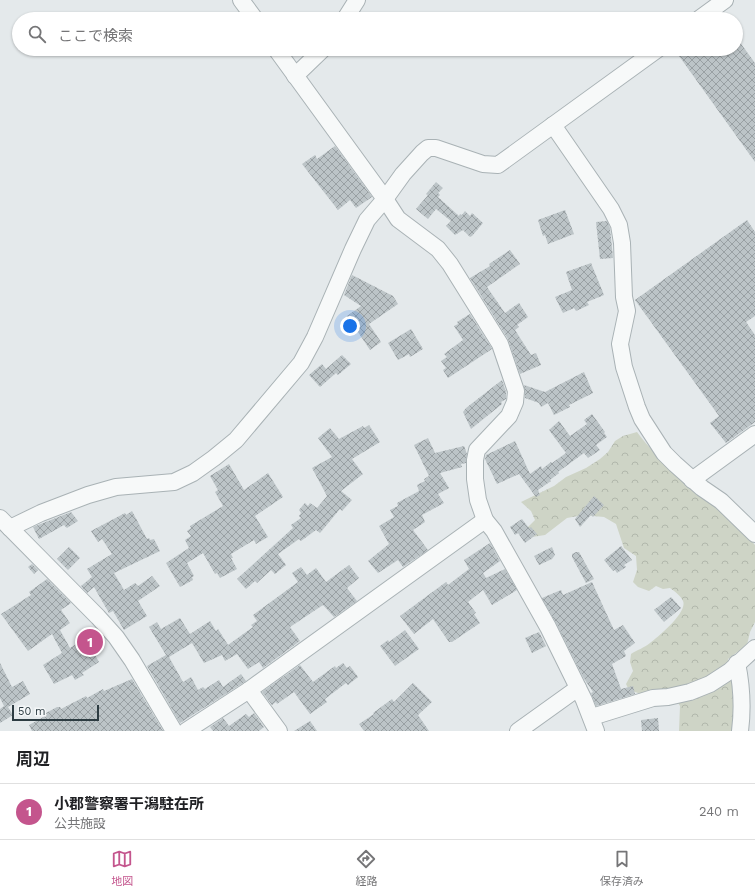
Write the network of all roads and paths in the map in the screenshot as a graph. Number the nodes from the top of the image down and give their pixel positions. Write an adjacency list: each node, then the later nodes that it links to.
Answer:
1 (241, 0): 4 (street)
2 (357, 0): 5 (street)
3 (725, 0): 6 (street)
4 (249, 12)
5 (349, 12)
6 (709, 12)
7 (281, 56): 10 (street)
8 (315, 56): 10 (street)
9 (648, 56): 11 (street)
10 (295, 76): 12 (street)
11 (553, 126): 12 (street); 14 (street)
12 (385, 199): 15 (street); 16 (street)
13 (755, 434): 14 (street)
14 (692, 480): 17 (street)
15 (484, 520): 20 (street); 21 (street)
16 (5, 523): 23 (street)
17 (755, 534)
18 (754, 647): 19 (street)
19 (737, 663): 22 (street); 27 (street)
20 (578, 688): 22 (street); 26 (street)
21 (249, 690): 24 (street); 25 (street)
22 (594, 724)
23 (174, 731)
24 (186, 731)
25 (279, 731)
26 (518, 731)
27 (740, 731)

